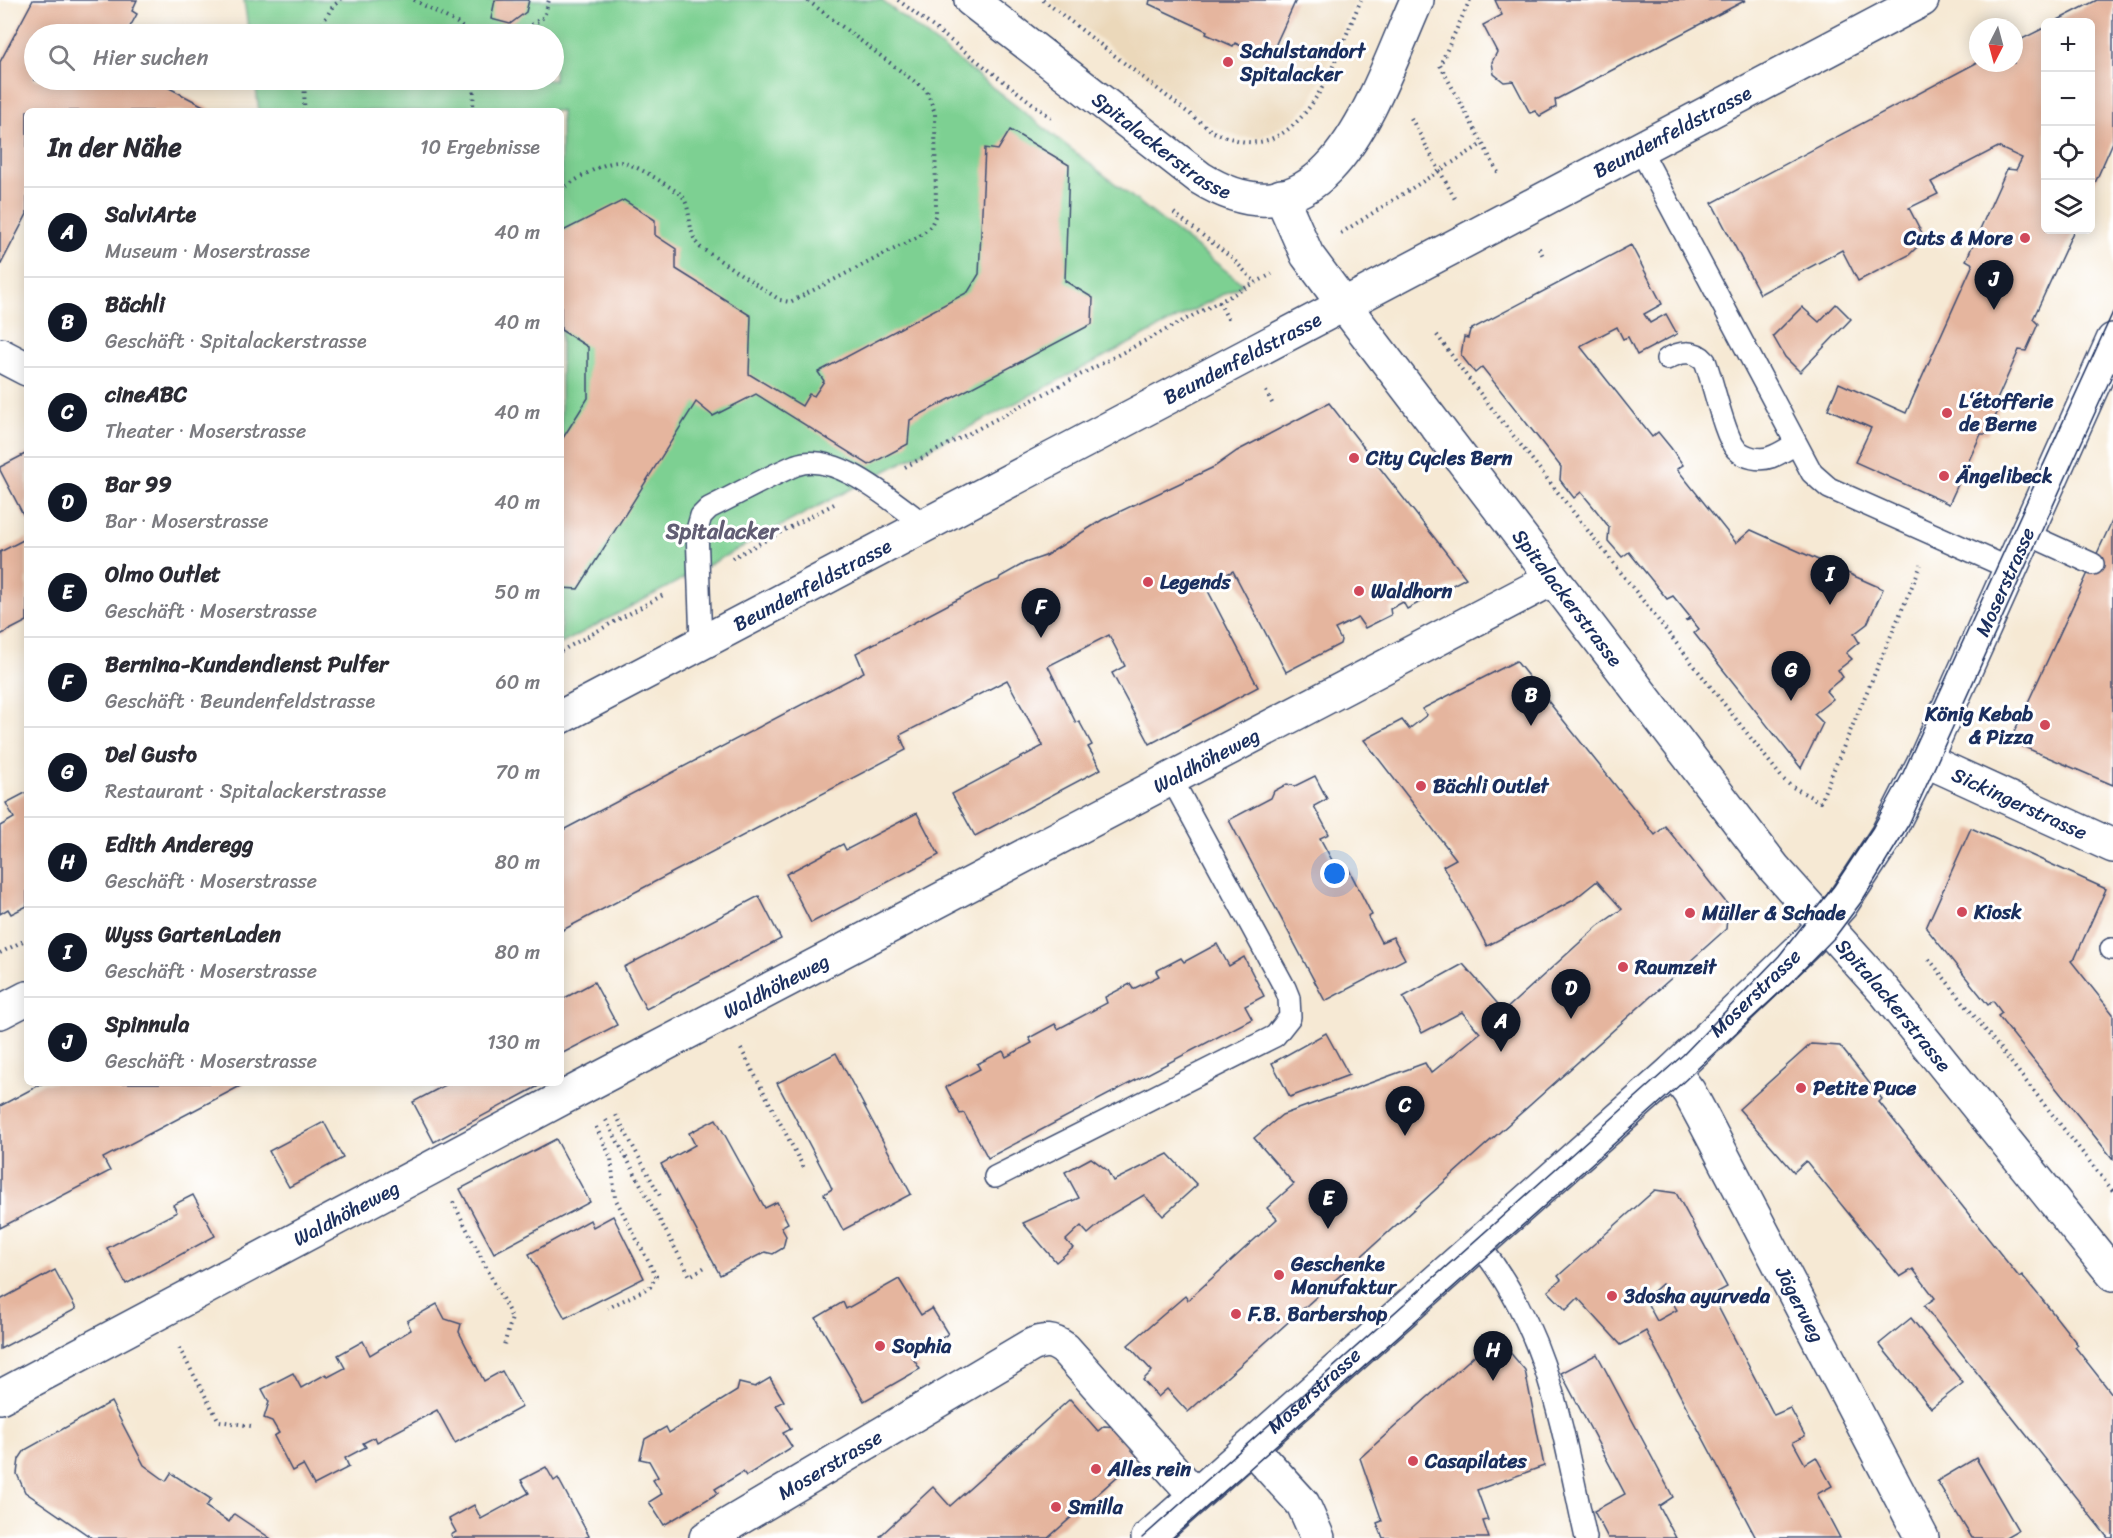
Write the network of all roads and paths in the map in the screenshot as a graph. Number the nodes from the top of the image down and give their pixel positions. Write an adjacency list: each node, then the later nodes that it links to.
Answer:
1 (341, 0): 12 (path)
2 (414, 0): 13 (path)
3 (549, 0): 14 (path)
4 (807, 0): 24 (path)
5 (898, 0): 20 (path)
6 (971, 0): 25 (street, Spitalackerstrasse)
7 (1042, 0): 8 (path)
8 (1361, 0)
9 (1417, 0): 15 (street)
10 (1470, 0): 21 (path)
11 (1922, 0): 22 (street, Beundenfeldstrasse)
12 (322, 24)
13 (458, 24)
14 (532, 24)
15 (1385, 71): 23 (path); 25 (street)
16 (305, 90): 18 (path)
17 (474, 90): 19 (path)
18 (304, 108)
19 (473, 108)
20 (1064, 128)
21 (1482, 144): 23 (path); 27 (path)
22 (1640, 149): 27 (street, Beundenfeldstrasse); 38 (lane)
23 (1440, 171): 28 (path); 29 (path)
24 (564, 187)
25 (1281, 196): 29 (street, Spitalackerstrasse)
26 (1172, 211): 31 (path)
27 (1519, 212): 28 (street, Beundenfeldstrasse); 30 (path)
28 (1474, 236): 32 (street, Beundenfeldstrasse)
29 (1307, 255): 31 (path); 32 (street, Spitalackerstrasse)
30 (1544, 258)
31 (1256, 283): 39 (path)
32 (1344, 305): 40 (street, Beundenfeldstrasse); 46 (street, Spitalackerstrasse)
33 (1437, 335): 42 (path)
34 (2113, 340): 41 (street, Moserstrasse)
35 (0, 355): 37 (street)
36 (1666, 359): 38 (lane)
37 (24, 367)
38 (1796, 444): 42 (lane)
39 (869, 486): 40 (lane); 45 (path); 45 (lane)
40 (925, 525): 47 (street, Beundenfeldstrasse)
41 (2026, 534): 43 (lane); 44 (street, Moserstrasse)
42 (1934, 535): 44 (lane)
43 (2093, 564)
44 (2011, 569): 50 (street, Moserstrasse)
45 (698, 577): 47 (lane); 48 (path)
46 (1552, 579): 51 (street, Waldhöheweg); 53 (street, Spitalackerstrasse)
47 (701, 643): 49 (street, Beundenfeldstrasse)
48 (564, 649)
49 (564, 715)
50 (1925, 760): 52 (street, Sickingerstrasse); 53 (street, Moserstrasse)
51 (1171, 778): 65 (lane); 75 (street, Waldhöheweg)
52 (2113, 846)
53 (1824, 925): 60 (street, Moserstrasse); 71 (street, Spitalackerstrasse)
54 (24, 941): 55 (path)
55 (0, 953)
56 (1929, 959): 66 (path)
57 (24, 1000): 58 (street)
58 (0, 1012)
59 (740, 1046): 64 (path)
60 (1673, 1071): 69 (street, Moserstrasse); 83 (street, Jägerweg)
61 (615, 1113): 67 (path)
62 (605, 1118): 70 (path)
63 (594, 1123): 72 (path)
64 (805, 1170)
65 (994, 1177)
66 (2113, 1191)
67 (660, 1196)
68 (452, 1199): 74 (path)
69 (1479, 1245): 77 (street, Moserstrasse); 82 (lane)
70 (705, 1268)
71 (2113, 1274)
72 (608, 1308)
73 (176, 1343): 76 (path)
74 (504, 1345)
75 (0, 1397)
76 (251, 1426)
77 (1251, 1447): 78 (street, Moserstrasse); 81 (street)
78 (1196, 1495): 79 (street, Moserstrasse); 80 (street, Moserstrasse)
79 (706, 1538)
80 (1148, 1538)
81 (1318, 1538)
82 (1587, 1538)
83 (1922, 1538)

